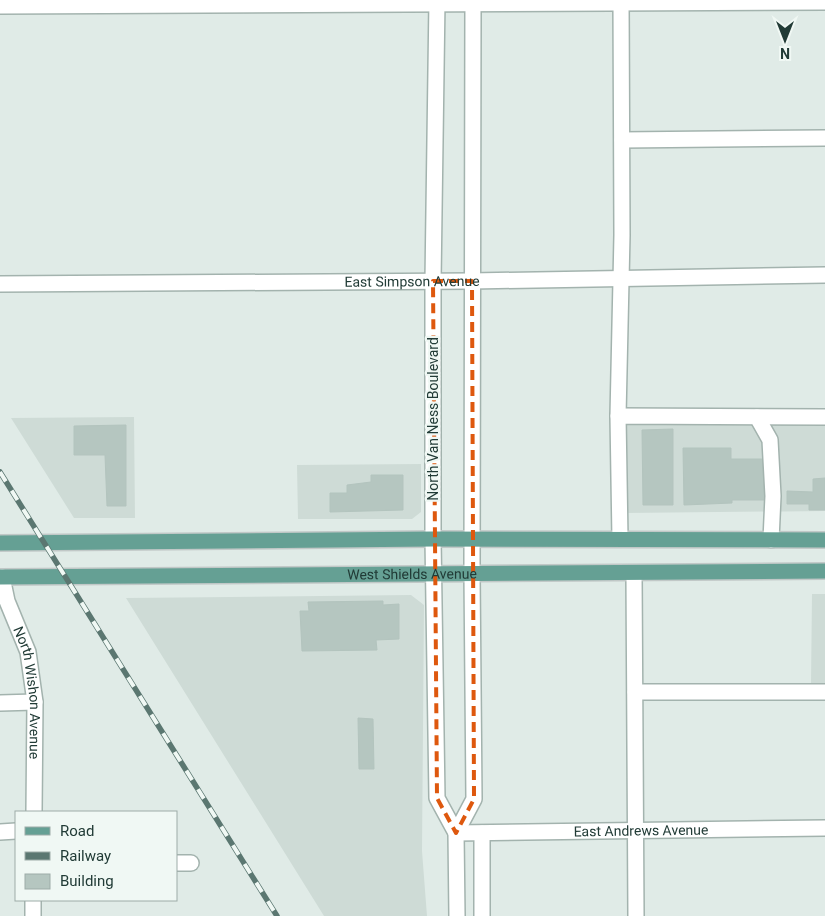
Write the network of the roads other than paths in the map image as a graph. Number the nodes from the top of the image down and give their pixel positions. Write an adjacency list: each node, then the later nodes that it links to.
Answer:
1 (437, 2): 2 (street); 5 (street); 10 (street, North Van Ness Boulevard)
2 (473, 2): 3 (street); 11 (street, North Van Ness Boulevard)
3 (621, 2): 4 (street); 7 (street)
4 (825, 2)
5 (0, 6)
6 (825, 138): 7 (street)
7 (622, 140): 9 (street)
8 (825, 275): 9 (street, East Simpson Avenue)
9 (620, 279): 11 (street, East Simpson Avenue); 13 (street)
10 (433, 281): 11 (street, East Simpson Avenue); 12 (street, East Simpson Avenue); 16 (street, North Van Ness Boulevard)
11 (472, 281): 17 (street, North Van Ness Boulevard)
12 (0, 284)
13 (618, 416): 14 (street); 18 (street)
14 (757, 417): 15 (street); 19 (street)
15 (825, 417)
16 (433, 539): 17 (main road); 21 (main road); 23 (street, North Van Ness Boulevard)
17 (472, 539): 18 (main road); 24 (street, North Van Ness Boulevard)
18 (620, 539): 19 (main road)
19 (771, 540): 20 (main road)
20 (825, 540)
21 (0, 543)
22 (825, 572): 25 (main road, West Shields Avenue)
23 (433, 574): 24 (main road, West Shields Avenue); 26 (main road, West Shields Avenue); 36 (street, North Van Ness Boulevard)
24 (472, 574): 25 (main road, West Shields Avenue); 36 (street, North Van Ness Boulevard)
25 (634, 574): 27 (street)
26 (1, 578): 29 (street, North Wishon Avenue)
27 (635, 692): 28 (street); 34 (street)
28 (825, 692)
29 (35, 702): 30 (street); 31 (street, North Wishon Avenue)
30 (0, 703)
31 (34, 811)
32 (825, 828): 34 (street, East Andrews Avenue)
33 (15, 831): 35 (street)
34 (636, 831): 37 (street, East Andrews Avenue); 42 (street)
35 (0, 832)
36 (456, 833): 37 (street, East Andrews Avenue); 40 (street, North Van Ness Boulevard)
37 (482, 833): 41 (street)
38 (33, 901): 39 (street)
39 (33, 916)
40 (457, 916)
41 (482, 916)
42 (636, 916)

